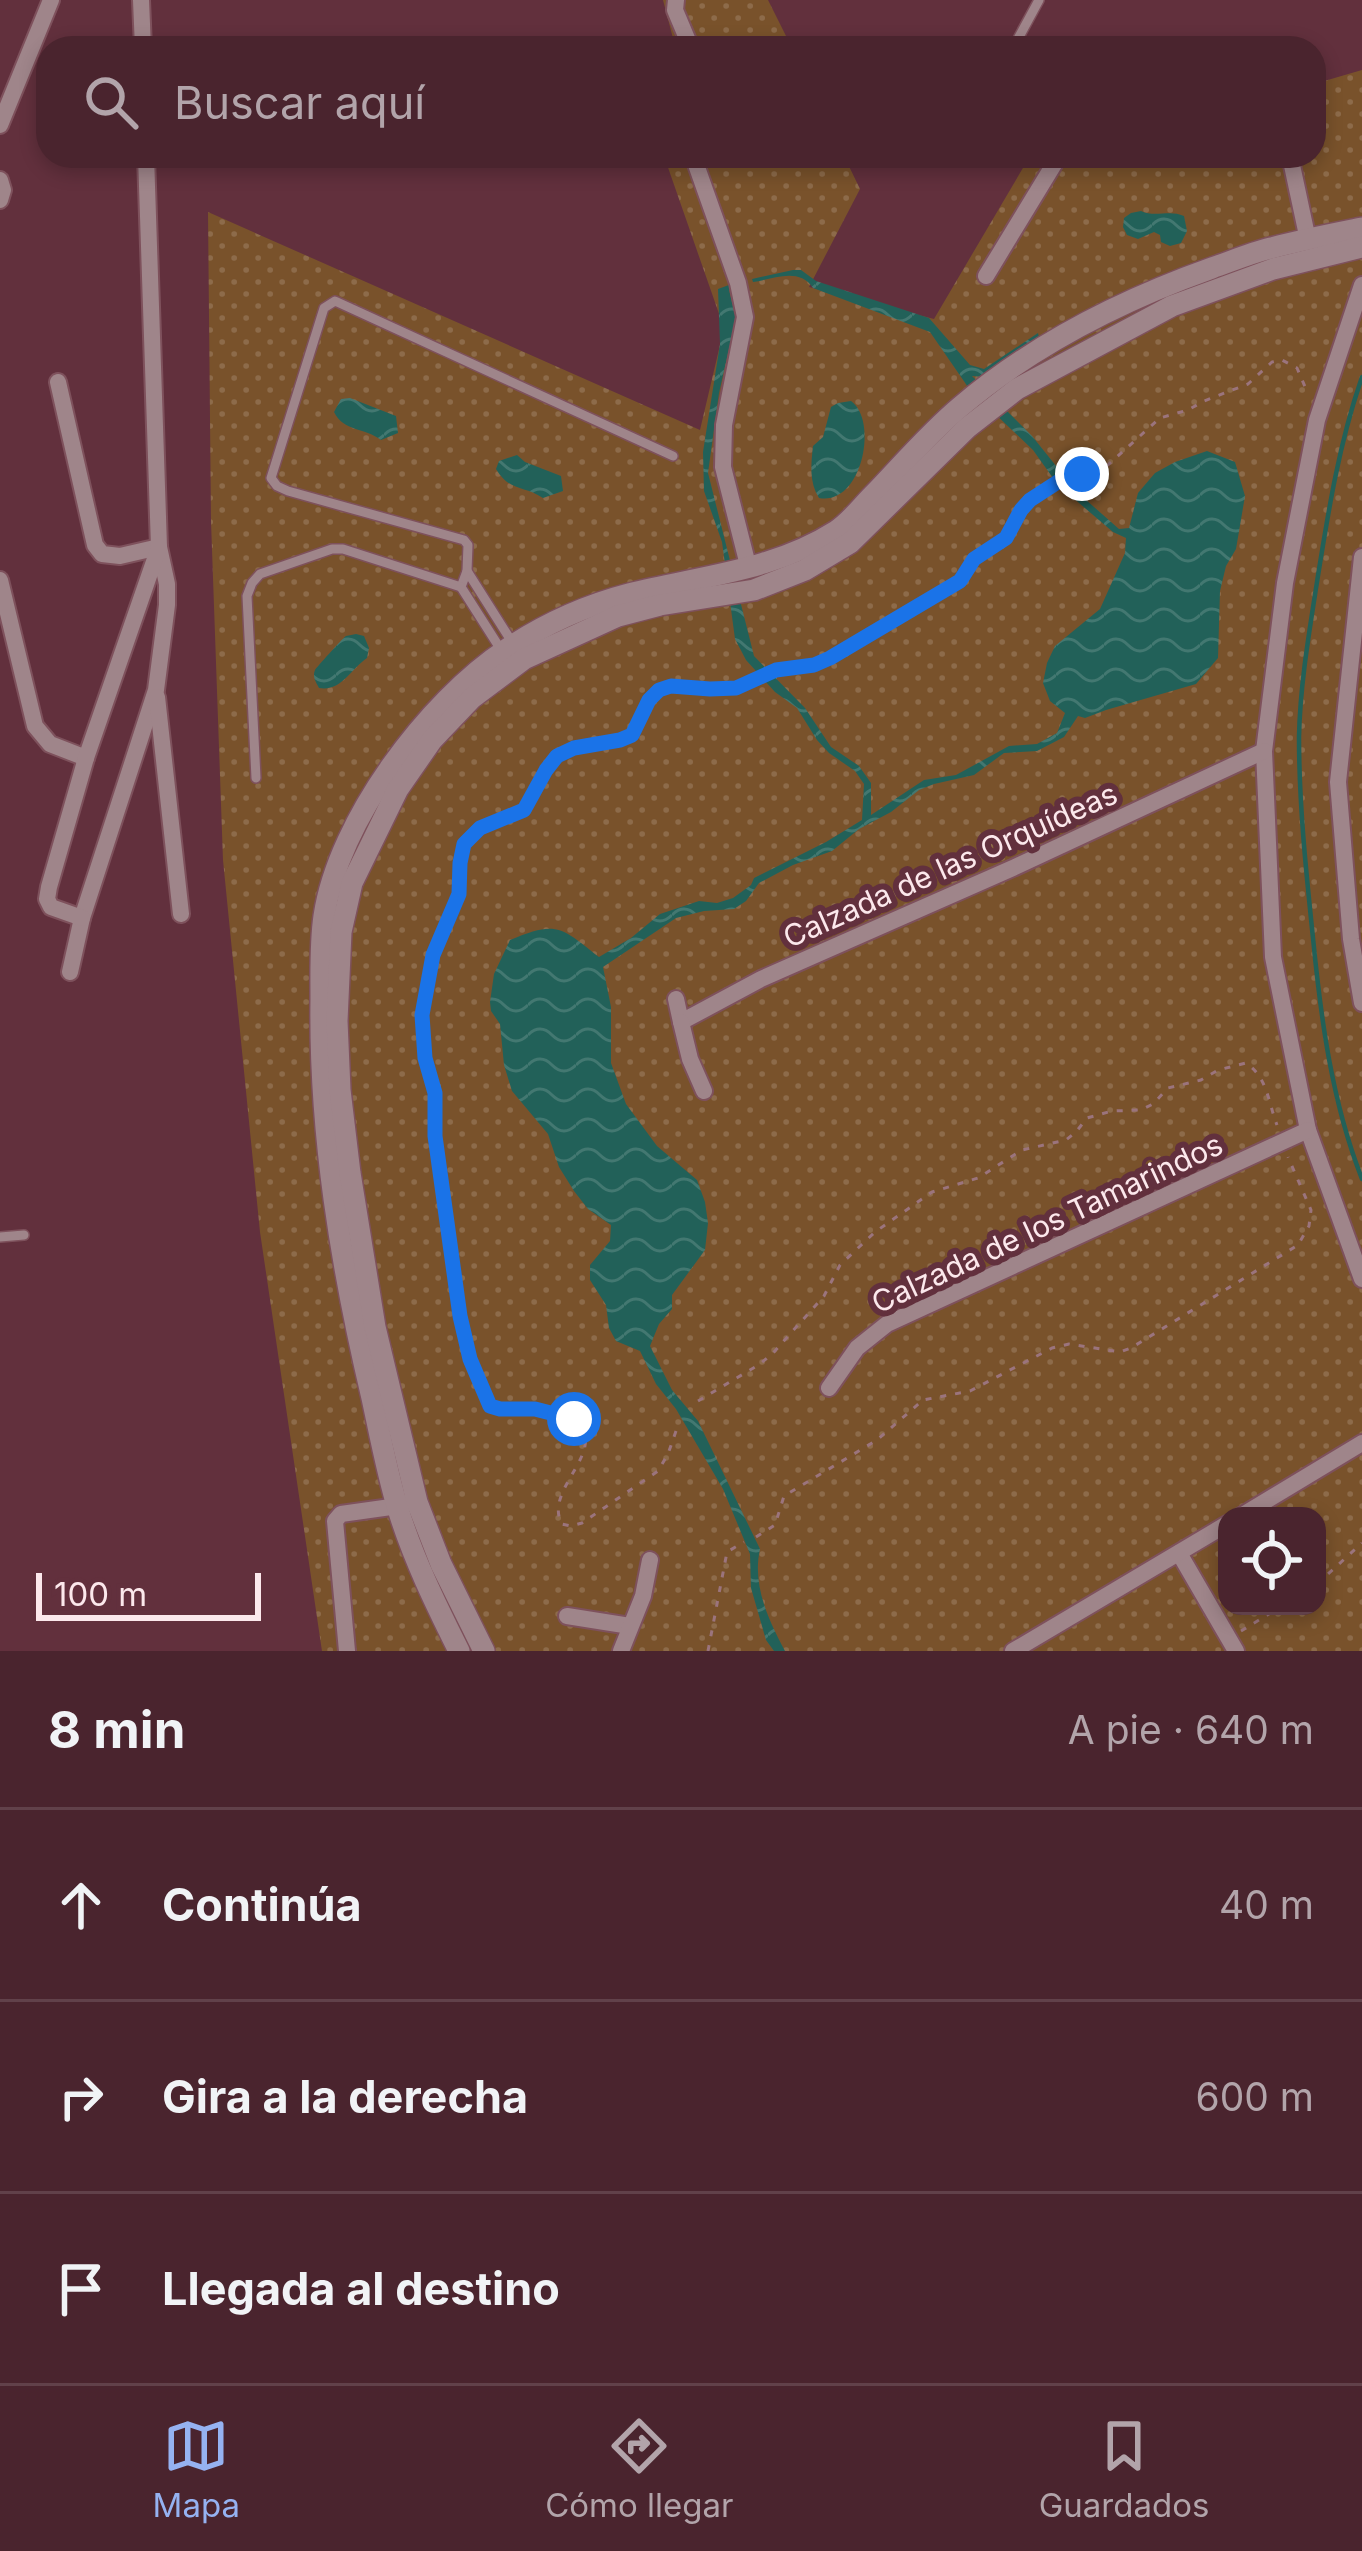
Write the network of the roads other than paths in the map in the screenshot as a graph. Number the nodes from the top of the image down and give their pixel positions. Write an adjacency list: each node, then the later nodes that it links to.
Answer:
1 (50, 0): 9 (street)
2 (141, 0): 5 (street)
3 (676, 0): 6 (street)
4 (1039, 0): 7 (lane)
5 (142, 36)
6 (687, 36)
7 (1020, 36)
8 (0, 89): 9 (street)
9 (2, 118)
10 (146, 168): 26 (street)
11 (697, 168): 29 (street)
12 (1052, 168): 19 (street)
13 (1293, 168): 17 (street)
14 (0, 180): 15 (street)
15 (0, 200)
16 (1362, 228): 17 (street)
17 (1308, 240): 21 (street)
18 (1362, 248): 22 (street)
19 (986, 276)
20 (1362, 285): 34 (street)
21 (1138, 298): 22 (street); 23 (street)
22 (1146, 320): 23 (street)
23 (1010, 380): 29 (street)
24 (58, 382): 26 (street)
25 (673, 456): 28 (lane)
26 (159, 547): 33 (street); 35 (street)
27 (1362, 557): 41 (street)
28 (467, 571): 31 (lane); 32 (lane)
29 (762, 575): 32 (street)
30 (0, 580): 35 (street)
31 (461, 587): 32 (lane); 36 (lane)
32 (513, 656): 50 (street)
33 (156, 690): 37 (street); 38 (street)
34 (1264, 751): 42 (street, Calzada de las Orquídeas); 44 (street)
35 (86, 758): 38 (street)
36 (256, 778)
37 (181, 914)
38 (82, 918): 39 (street)
39 (70, 972)
40 (676, 999): 42 (street)
41 (1362, 1003)
42 (681, 1022): 43 (street)
43 (704, 1091)
44 (1308, 1130): 47 (street); 48 (street, Calzada de los Tamarindos)
45 (24, 1235): 46 (lane)
46 (0, 1237)
47 (1362, 1279)
48 (829, 1388)
49 (1362, 1443): 51 (street)
50 (407, 1505): 58 (street); 59 (street); 60 (street)
51 (1256, 1507)
52 (1218, 1530): 53 (street)
53 (1179, 1553): 57 (street); 62 (street)
54 (650, 1560): 56 (street)
55 (567, 1616): 56 (street)
56 (630, 1626): 61 (street)
57 (1233, 1644)
58 (346, 1651)
59 (459, 1651)
60 (484, 1651)
61 (621, 1651)
62 (1013, 1651)

